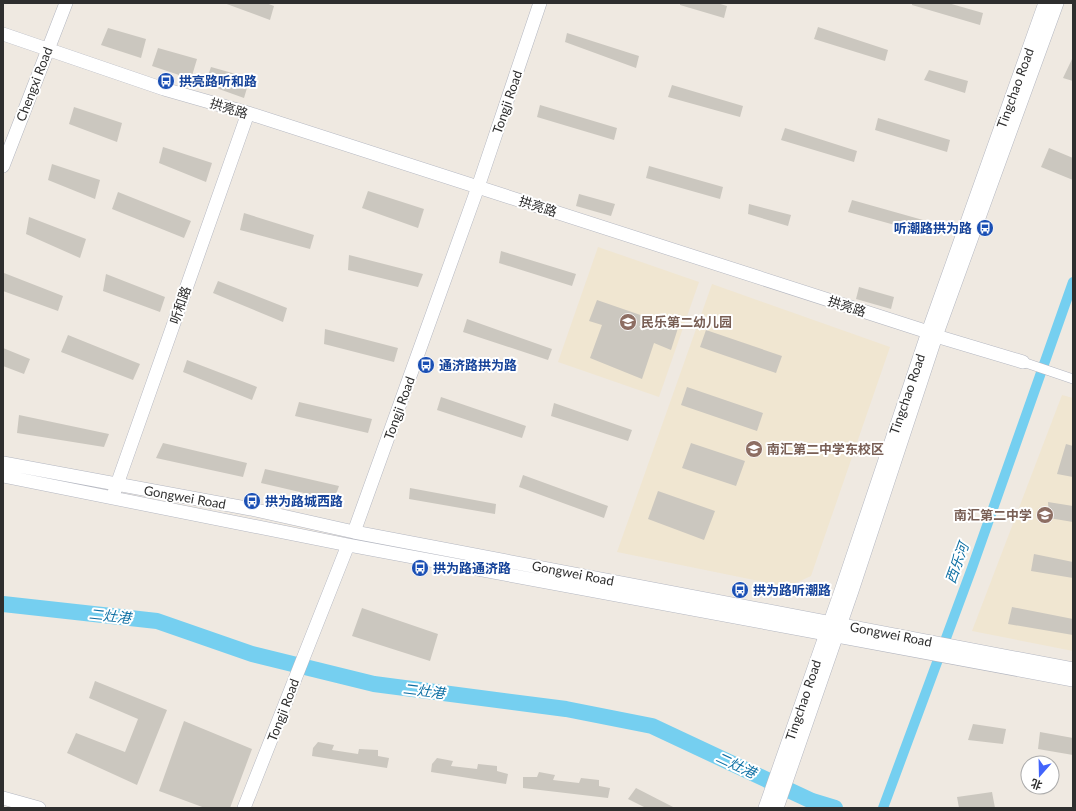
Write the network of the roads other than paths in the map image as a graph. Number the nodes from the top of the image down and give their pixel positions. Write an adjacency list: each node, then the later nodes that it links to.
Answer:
1 (66, 3): 6 (main road, Chengxi Road)
2 (540, 3): 9 (main road, Tongji Road)
3 (1045, 3): 10 (main road, Tingchao Road)
4 (1057, 3): 10 (main road, Tingchao Road)
5 (3, 34): 6 (main road, 拱亮路)
6 (48, 48): 7 (main road, 拱亮路); 8 (main road, Chengxi Road)
7 (248, 113): 9 (main road, 拱亮路); 15 (main road, 听和路)
8 (3, 166)
9 (478, 187): 10 (main road, 拱亮路); 16 (main road, Tongji Road)
10 (932, 334): 11 (main road, 拱亮路); 18 (main road, Tingchao Road)
11 (1023, 362): 12 (street, 拱亮路)
12 (1073, 379)
13 (3, 463): 15 (main road, Gongwei Road)
14 (3, 476): 15 (main road, Gongwei Road)
15 (115, 491): 16 (main road, Gongwei Road); 17 (main road, Gongwei Road)
16 (354, 532): 17 (street, Tongji Road); 18 (main road, Gongwei Road)
17 (348, 545): 18 (main road, Gongwei Road); 26 (main road, Tongji Road)
18 (834, 629): 19 (main road, Gongwei Road); 22 (main road, Tingchao Road)
19 (963, 653): 20 (main road, Gongwei Road); 21 (main road, Gongwei Road)
20 (1073, 669)
21 (1073, 680)
22 (787, 761): 27 (main road); 28 (main road)
23 (3, 798): 24 (main road)
24 (19, 806): 25 (main road)
25 (39, 808)
26 (244, 808)
27 (764, 808)
28 (776, 808)

